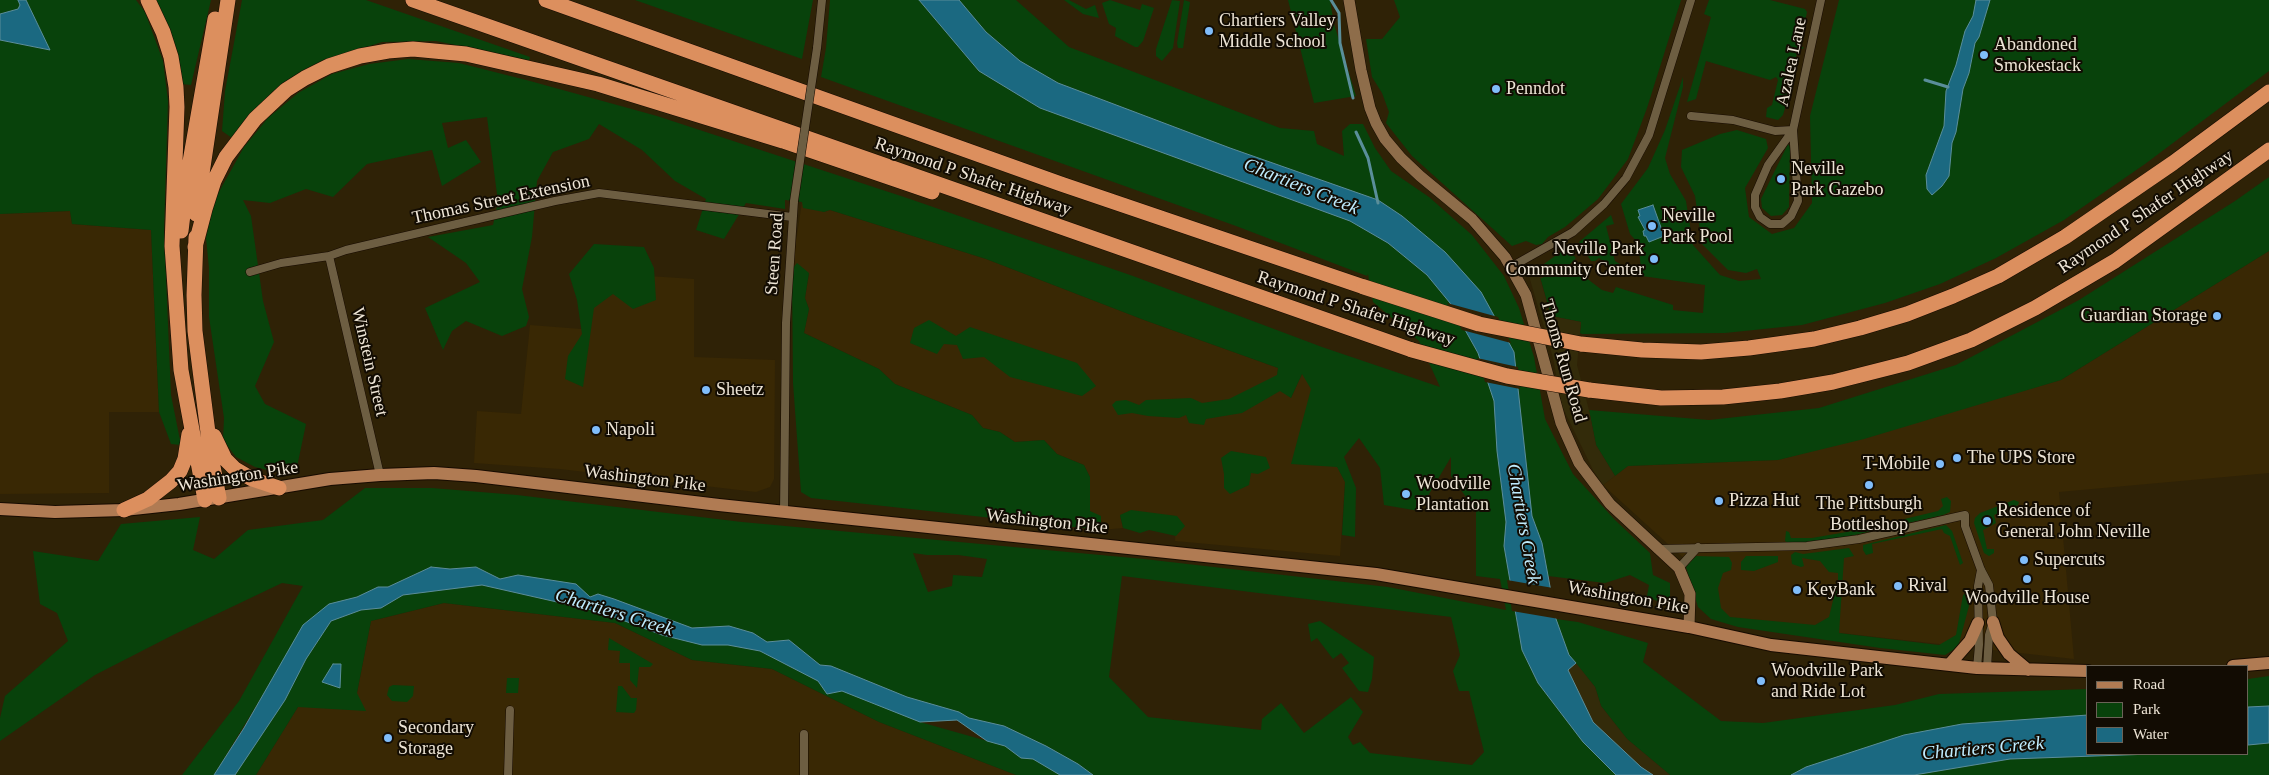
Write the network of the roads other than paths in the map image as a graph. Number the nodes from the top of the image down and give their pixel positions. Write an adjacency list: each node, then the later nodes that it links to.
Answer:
1 (148, 0): 21 (highway)
2 (218, 0): 21 (highway)
3 (228, 0): 17 (highway)
4 (413, 0): 16 (highway, Raymond P Shafer Highway)
5 (546, 0): 11 (highway, Raymond P Shafer Highway, bridge)
6 (822, 0): 15 (street, Steen Road, bridge)
7 (1349, 0): 19 (street, Thoms Run Road)
8 (1691, 0): 19 (street)
9 (1812, 0): 10 (street)
10 (1821, 1): 13 (street, Azalea Lane)
11 (2269, 92)
12 (1692, 116): 13 (street)
13 (1793, 130): 13 (street, Azalea Lane)
14 (2269, 150): 16 (highway, Raymond P Shafer Highway, bridge)
15 (792, 217): 18 (street, Thomas Street Extension); 29 (street, Steen Road)
16 (1060, 228): 17 (highway)
17 (196, 247): 22 (highway)
18 (329, 256): 20 (street, Thomas Street Extension); 24 (street, Winstein Street)
19 (1510, 267): 31 (street, Thoms Run Road)
20 (250, 272)
21 (175, 281): 23 (highway)
22 (207, 415): 25 (highway); 26 (highway)
23 (189, 422): 26 (highway); 28 (highway)
24 (380, 475): 25 (main road, Washington Pike); 29 (main road, Washington Pike)
25 (280, 488): 26 (main road, Washington Pike)
26 (212, 499): 28 (main road, Washington Pike)
27 (0, 509): 28 (main road, Washington Pike)
28 (124, 510)
29 (784, 512): 36 (main road, Washington Pike)
30 (1698, 547): 31 (street); 32 (street); 33 (street)
31 (1657, 549): 32 (street, Thoms Run Road)
32 (1679, 568): 36 (street, Thoms Run Road)
33 (1981, 570): 34 (street); 35 (street)
34 (1993, 622): 40 (street); 41 (main road)
35 (1978, 623): 38 (main road); 40 (street)
36 (1689, 627): 38 (main road, Washington Pike)
37 (2269, 663): 39 (main road)
38 (1949, 665): 40 (main road, Washington Pike)
39 (2246, 665)
40 (1982, 668): 41 (main road, Washington Pike)
41 (2028, 670): 42 (main road, Washington Pike)
42 (2086, 671)
43 (510, 710): 45 (street)
44 (804, 734): 46 (street)
45 (508, 775)
46 (804, 775)

